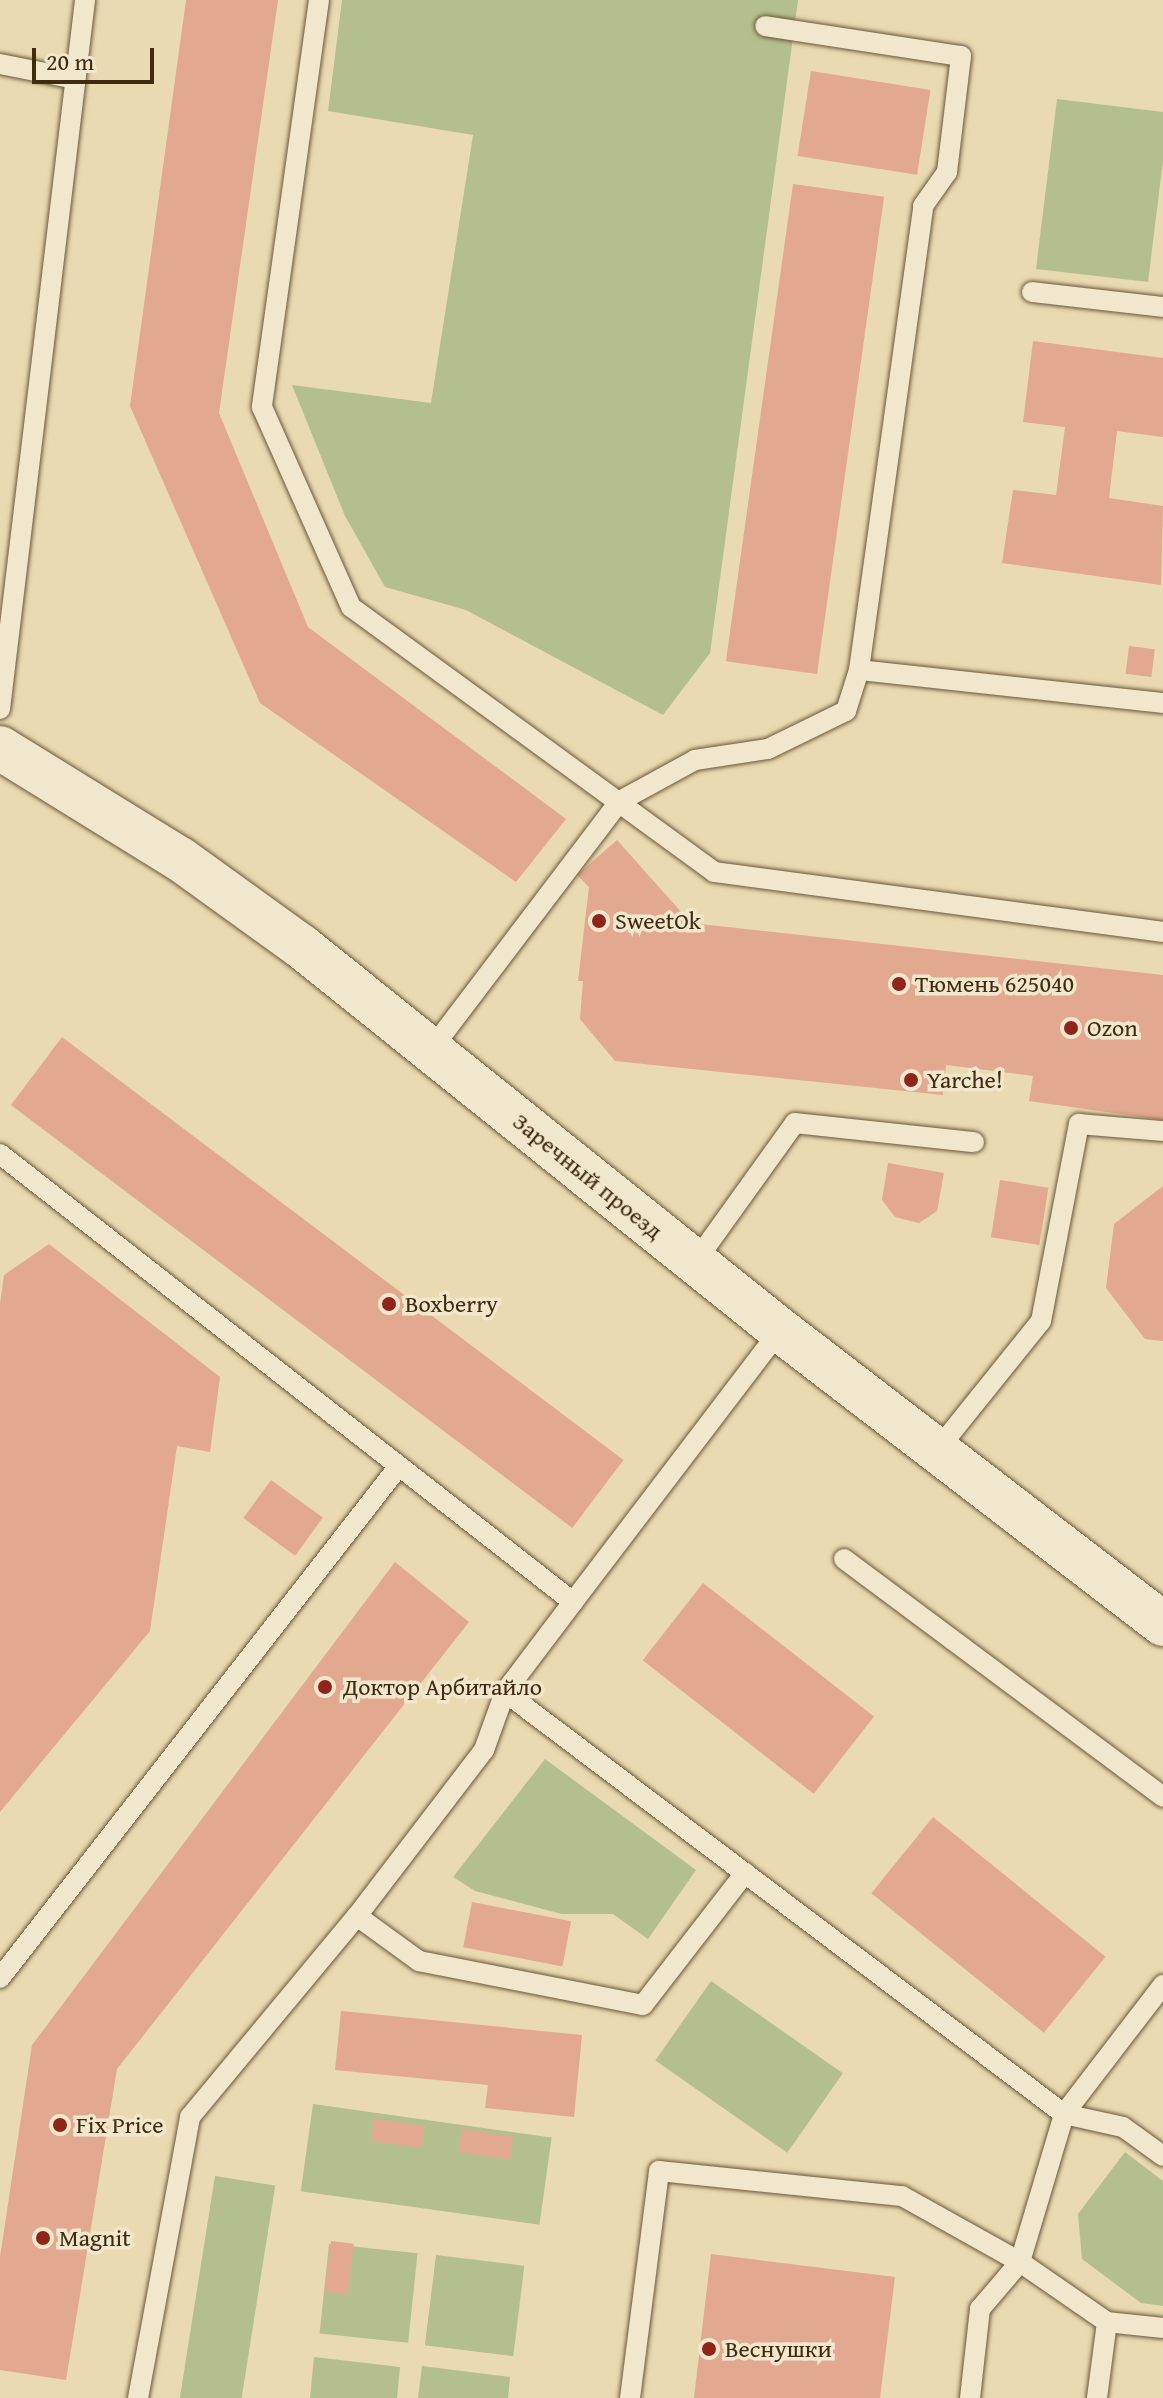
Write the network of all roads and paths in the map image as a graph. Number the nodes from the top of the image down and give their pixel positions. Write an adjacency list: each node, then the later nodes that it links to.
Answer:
1 (85, 0): 5 (lane)
2 (319, 0): 12 (lane)
3 (765, 26): 8 (lane)
4 (0, 64): 5 (lane)
5 (76, 79): 10 (lane)
6 (1032, 292): 7 (lane)
7 (1163, 307)
8 (859, 670): 9 (lane); 12 (lane)
9 (1163, 703)
10 (0, 709)
11 (0, 748): 14 (street, Заречный проезд)
12 (620, 801): 13 (lane); 14 (lane)
13 (1163, 932)
14 (430, 1051): 18 (street, Заречный проезд)
15 (1163, 1131): 20 (lane)
16 (974, 1142): 18 (lane)
17 (0, 1154): 21 (lane)
18 (695, 1262): 19 (street, Заречный проезд)
19 (780, 1330): 20 (street, Заречный проезд); 23 (lane)
20 (938, 1449): 24 (street, Заречный проезд)
21 (399, 1466): 23 (lane); 29 (lane)
22 (844, 1559): 26 (lane)
23 (573, 1602): 25 (lane)
24 (1163, 1624)
25 (505, 1692): 27 (lane); 28 (lane)
26 (1163, 1797)
27 (745, 1873): 28 (lane); 31 (lane)
28 (357, 1916): 36 (lane)
29 (0, 1978)
30 (1163, 1985): 31 (lane)
31 (1064, 2114): 32 (lane); 33 (lane)
32 (1163, 2156)
33 (1020, 2262): 34 (lane); 37 (lane); 38 (lane)
34 (1107, 2322): 35 (lane); 39 (lane)
35 (1163, 2328)
36 (138, 2398)
37 (630, 2398)
38 (970, 2398)
39 (1097, 2398)

